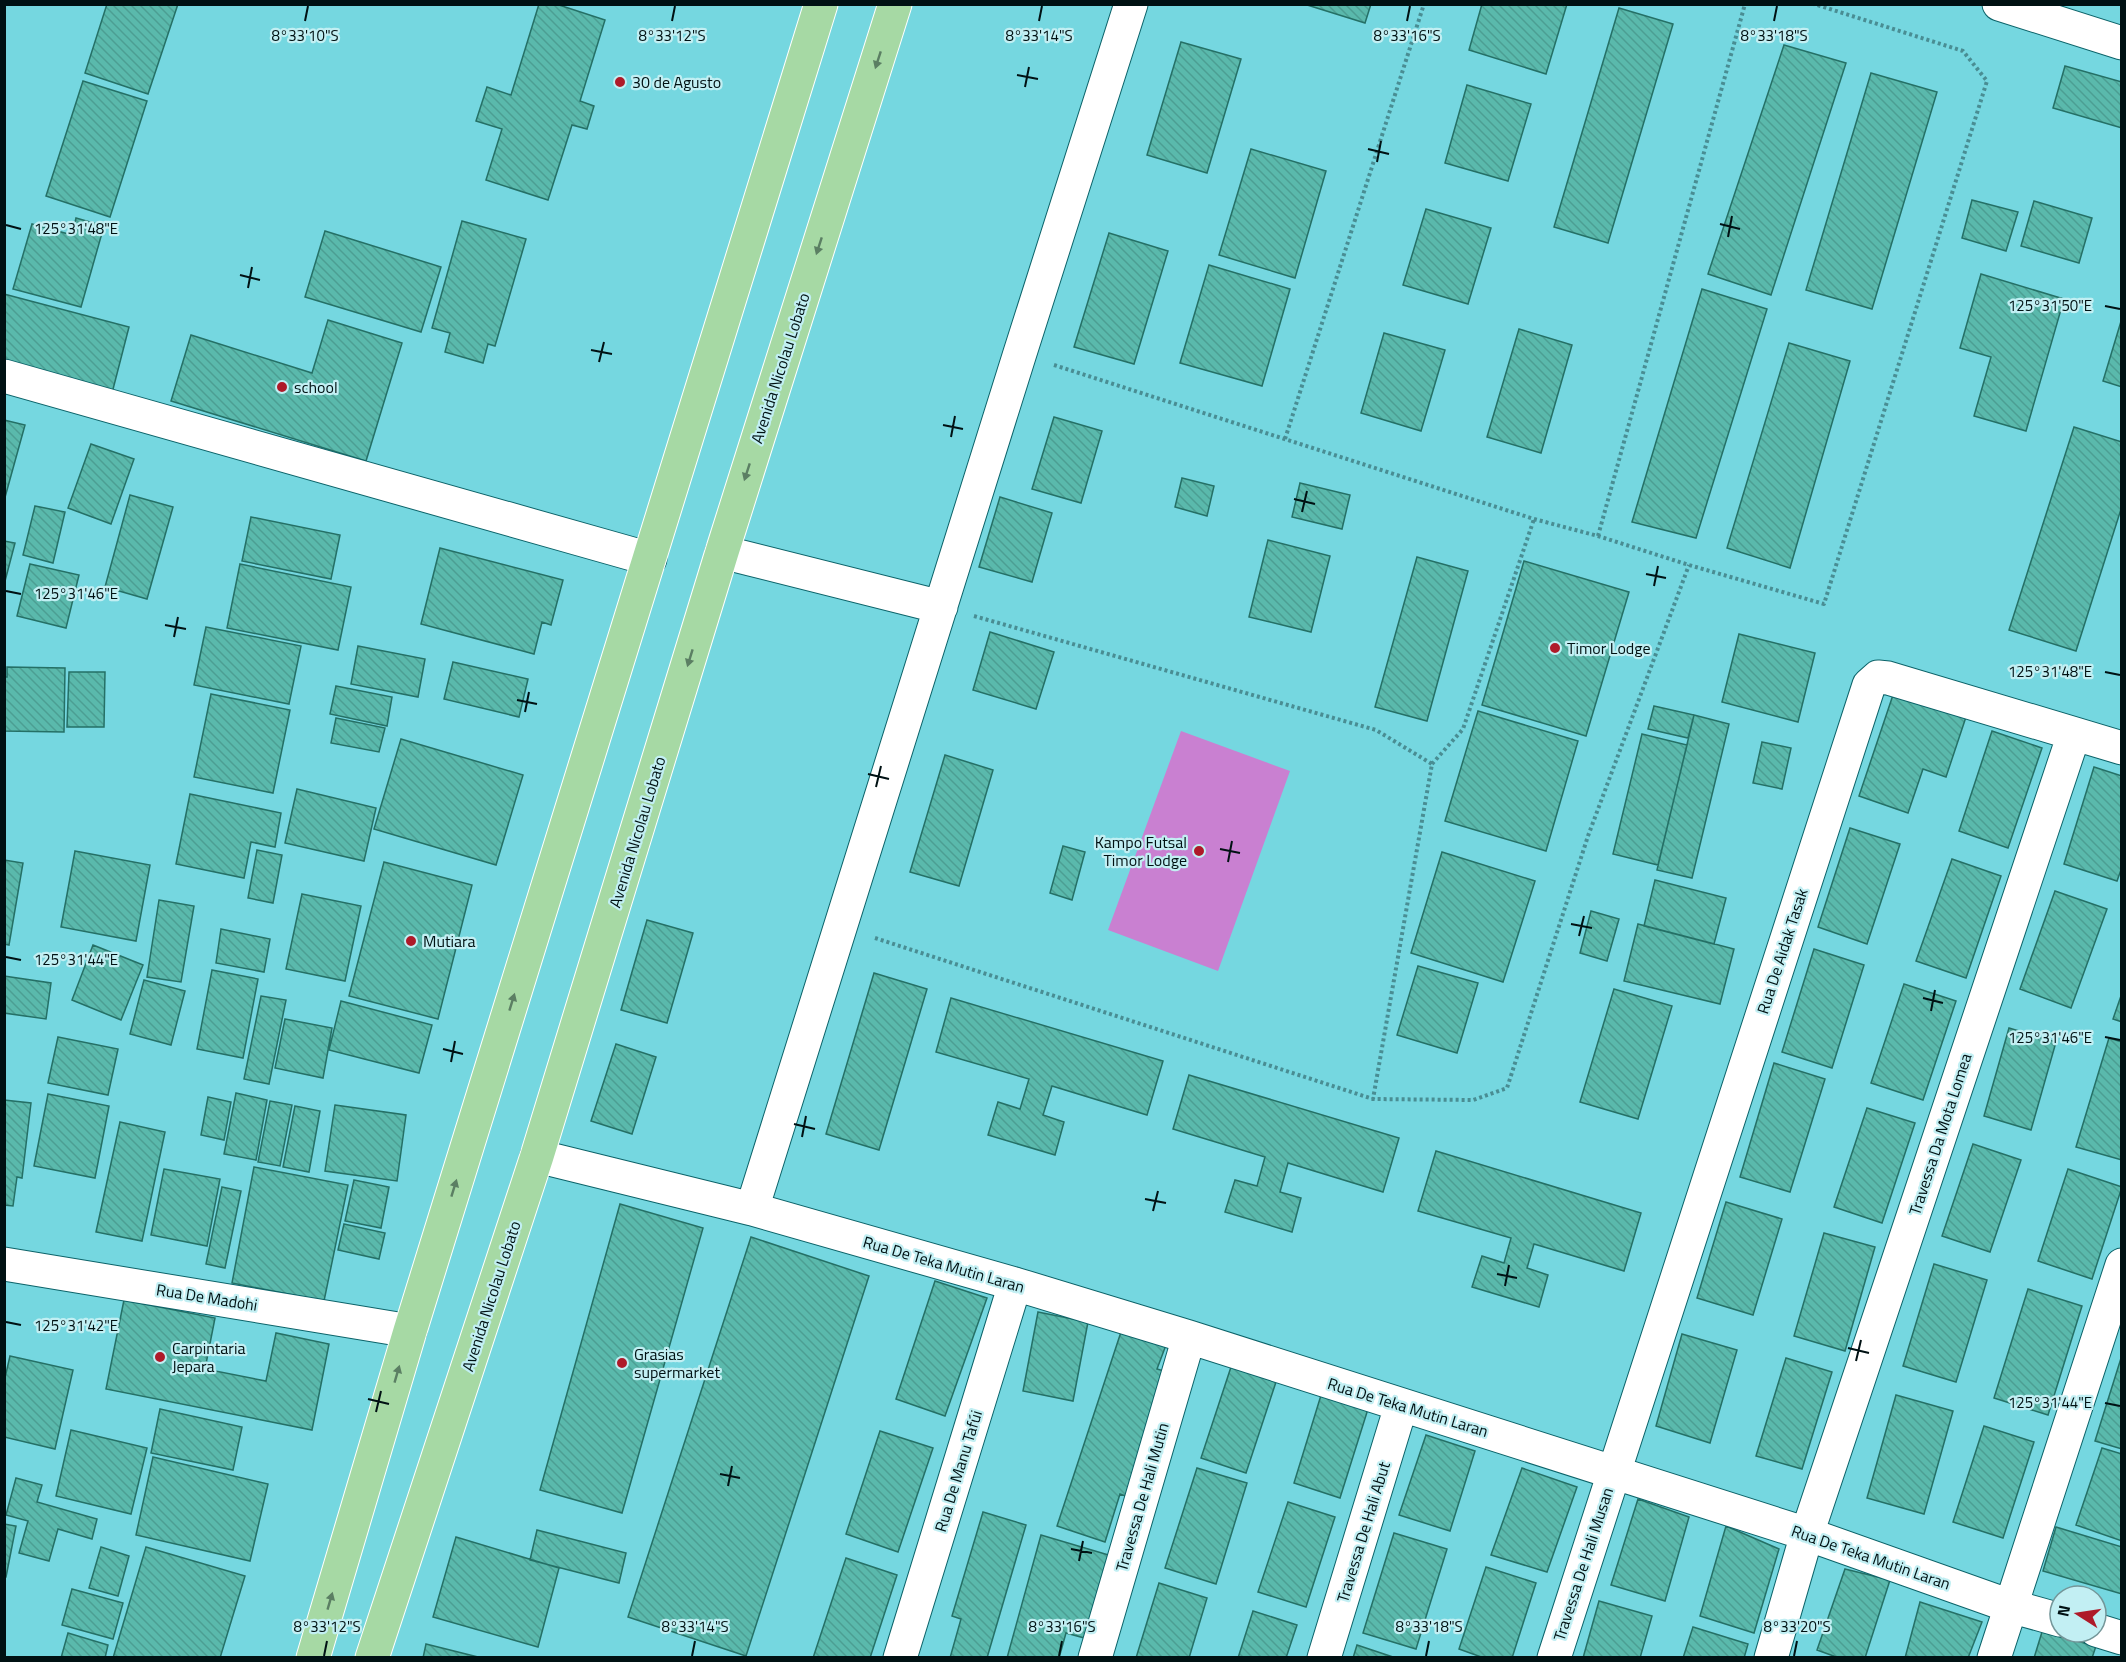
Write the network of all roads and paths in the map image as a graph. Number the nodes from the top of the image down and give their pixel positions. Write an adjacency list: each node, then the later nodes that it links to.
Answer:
1 (821, 4): 15 (main road)
2 (895, 4): 14 (main road, Avenida Nicolau Lobato, one-way to 14)
3 (1131, 4): 9 (street)
4 (1424, 4): 11 (path)
5 (1745, 4): 13 (path)
6 (1814, 4): 16 (path)
7 (2000, 5): 8 (street)
8 (2121, 43)
9 (1020, 353): 11 (path); 17 (street)
10 (4, 376): 15 (street)
11 (1285, 439): 12 (path)
12 (1534, 519): 13 (path); 20 (path)
13 (1598, 536): 16 (path)
14 (722, 552): 17 (street); 23 (main road, Avenida Nicolau Lobato, one-way to 23)
15 (650, 559): 28 (main road, one-way to 15)
16 (1689, 565): 22 (path)
17 (941, 607): 20 (path); 21 (street)
18 (2074, 734): 19 (street, Rua De Aidak Tasak); 31 (street, Rua De Aidak Tasak); 32 (street, Travessa Da Mota Lomea)
19 (2121, 747)
20 (1432, 764): 22 (path)
21 (840, 927): 22 (path); 24 (street)
22 (1373, 1099)
23 (537, 1156): 24 (street, Rua De Teka Mutin Laran); 36 (main road, Avenida Nicolau Lobato)
24 (752, 1209): 27 (street, Rua De Teka Mutin Laran)
25 (4, 1264): 28 (street, Rua De Madohi)
26 (2121, 1264): 33 (street)
27 (1015, 1284): 29 (street, Rua De Teka Mutin Laran); 37 (street, Rua De Manu Tafúi)
28 (410, 1331): 35 (main road, one-way to 28)
29 (1189, 1337): 30 (street, Rua De Teka Mutin Laran); 38 (street, Travessa De Hali Mutin)
30 (1401, 1406): 31 (street, Rua De Teka Mutin Laran); 39 (street, Travessa De Hali Abut)
31 (1613, 1471): 32 (street, Rua De Teka Mutin Laran); 40 (street, Travessa De Hali Musan)
32 (1807, 1533): 33 (street, Rua De Teka Mutin Laran); 41 (street, Travessa Da Mota Lomea)
33 (2010, 1606): 34 (street, Rua De Teka Mutin Laran); 42 (street)
34 (2048, 1617)
35 (313, 1658)
36 (372, 1658)
37 (900, 1658)
38 (1095, 1658)
39 (1324, 1658)
40 (1554, 1658)
41 (1771, 1658)
42 (1994, 1658)

